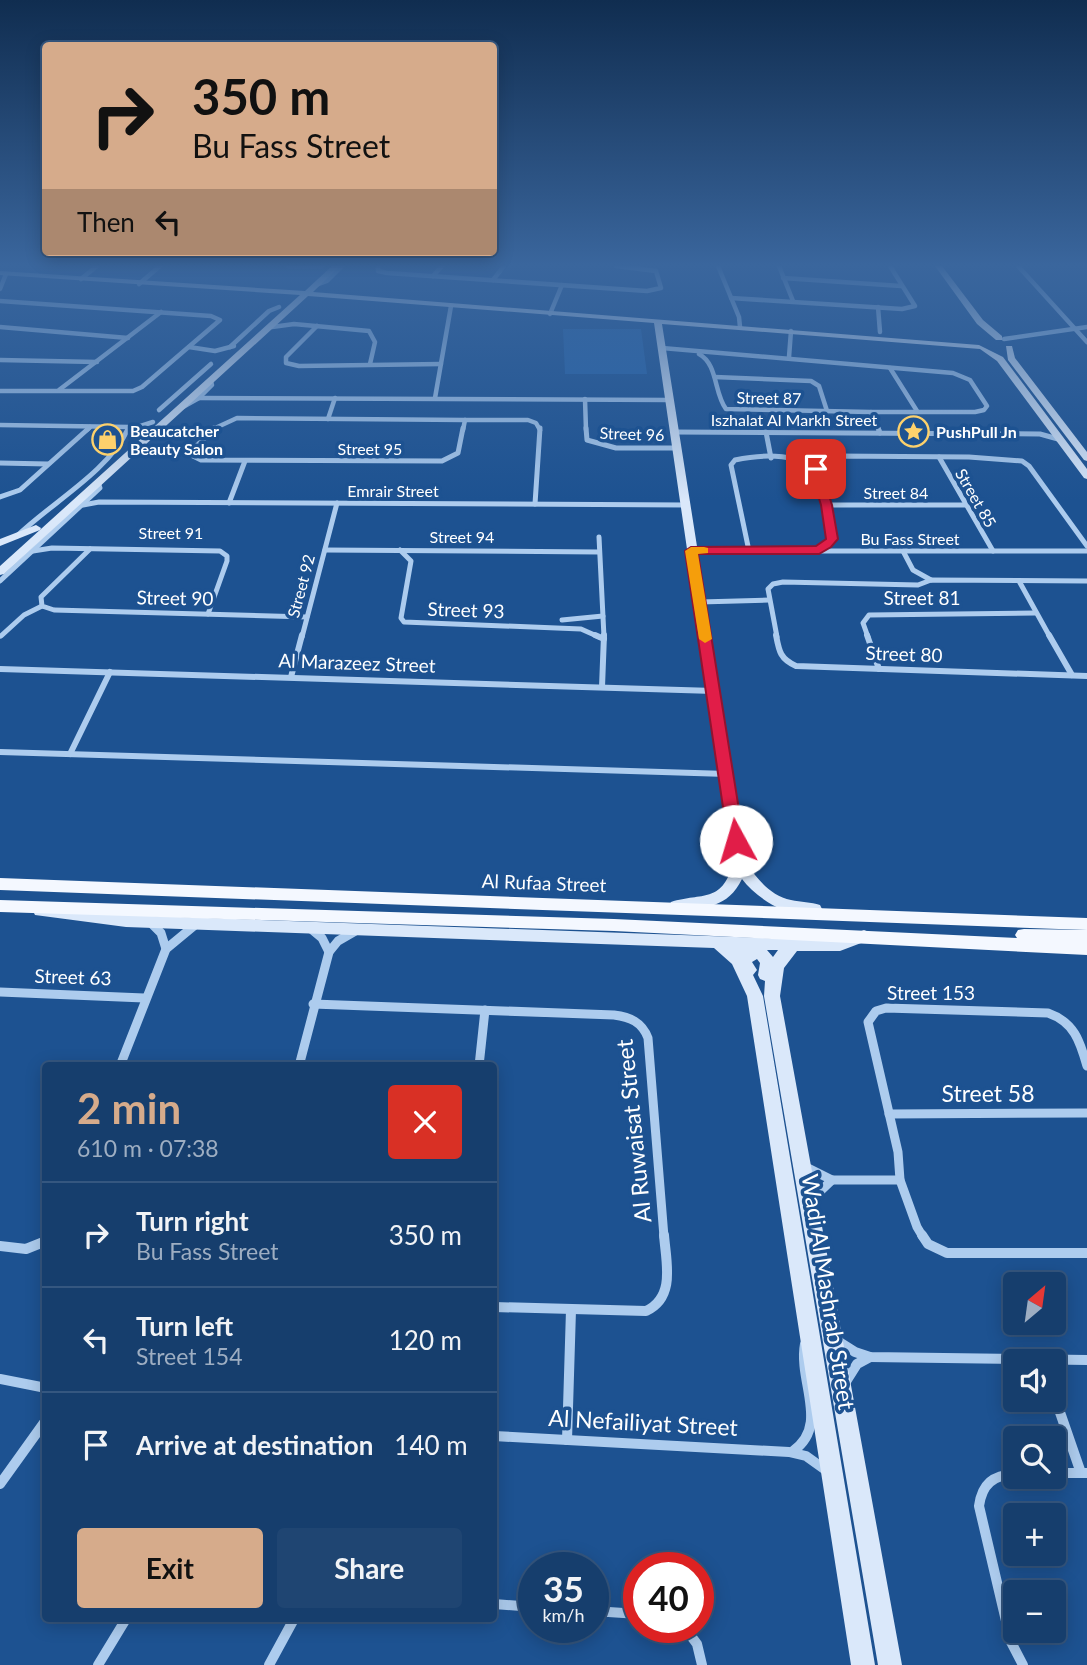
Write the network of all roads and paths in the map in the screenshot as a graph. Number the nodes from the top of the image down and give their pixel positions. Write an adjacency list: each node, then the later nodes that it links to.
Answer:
1 (122, 344): 21 (street)
2 (193, 344): 15 (street)
3 (242, 344): 16 (street)
4 (245, 344): 16 (street)
5 (246, 344): 16 (street)
6 (300, 344): 22 (street)
7 (375, 344): 22 (street)
8 (444, 344): 23 (street)
9 (661, 344): 17 (street)
10 (792, 344): 18 (street)
11 (982, 344): 51 (street)
12 (984, 344): 13 (street)
13 (1005, 344)
14 (1007, 344): 60 (street)
15 (188, 348): 16 (street); 24 (street); 32 (street)
16 (236, 349): 24 (street); 28 (street)
17 (662, 350): 18 (street, Street 87); 27 (street, Street 87); 39 (street)
18 (789, 357): 26 (street, Street 87)
19 (0, 360): 21 (street)
20 (803, 361): 25 (street, Street 87)
21 (98, 362): 29 (street)
22 (370, 364): 23 (street)
23 (441, 364): 37 (street)
24 (211, 367): 42 (street); 47 (street)
25 (890, 368): 26 (street, Street 87); 43 (street)
26 (905, 368): 43 (street, Street 87)
27 (715, 377): 41 (street); 41 (street, Street 87)
28 (211, 382): 33 (street); 40 (street)
29 (67, 387): 31 (street); 32 (street)
30 (0, 391): 31 (street)
31 (55, 391): 32 (street)
32 (71, 392)
33 (204, 393): 34 (street); 35 (street)
34 (212, 397): 35 (street); 36 (street)
35 (198, 398): 40 (street)
36 (335, 398): 37 (street); 45 (street, Street 95)
37 (435, 398): 38 (street)
38 (585, 399): 39 (street); 58 (street, Street 96)
39 (670, 400): 52 (street)
40 (183, 407): 67 (street)
41 (826, 409): 44 (street, Street 87)
42 (159, 411)
43 (917, 411): 44 (street, Street 87)
44 (871, 412): 54 (street)
45 (328, 419): 46 (street, Street 95); 62 (street, Street 95)
46 (465, 419): 62 (street, Street 95); 73 (street, Street 95)
47 (153, 422): 50 (street); 57 (street)
48 (0, 425): 49 (street)
49 (91, 426): 50 (street); 64 (street)
50 (130, 427): 57 (street)
51 (1049, 428): 55 (street); 56 (street)
52 (674, 432): 53 (street, Iszhalat Al Markh Street); 58 (street)
53 (766, 432): 54 (street, Iszhalat Al Markh Street); 61 (street)
54 (880, 433): 55 (street, Iszhalat Al Markh Street)
55 (1040, 434): 56 (street, Iszhalat Al Markh Street)
56 (1058, 439): 66 (street)
57 (122, 446): 79 (street); 81 (street)
58 (677, 448): 74 (street)
59 (939, 457): 65 (street); 76 (street, Street 85); 86 (street)
60 (1087, 457)
61 (771, 458): 65 (street); 92 (street)
62 (245, 461): 71 (street)
63 (0, 463): 64 (street)
64 (49, 464): 69 (street)
65 (816, 469): 75 (street)
66 (1087, 476)
67 (99, 482): 68 (street); 78 (street)
68 (91, 497): 70 (street); 77 (street)
69 (0, 498)
70 (99, 502): 71 (street, Emrair Street); 77 (street, Emrair Street)
71 (229, 503): 72 (street, Emrair Street)
72 (337, 503): 73 (street, Emrair Street); 87 (street, Street 92)
73 (535, 504): 74 (street, Emrair Street)
74 (686, 505): 91 (street)
75 (826, 505): 76 (street, Street 84); 89 (street)
76 (965, 505): 94 (street, Street 85)
77 (80, 508): 78 (street); 83 (street)
78 (61, 518): 97 (street)
79 (36, 528): 81 (street); 96 (street)
80 (599, 537): 95 (street)
81 (14, 539): 82 (street)
82 (0, 545): 96 (street)
83 (40, 545): 84 (street, Street 91); 90 (street)
84 (52, 548): 85 (street, Street 91); 90 (street, Street 91)
85 (90, 549): 104 (street); 106 (street, Street 91)
86 (1087, 549): 94 (street, Bu Fass Street)
87 (325, 550): 88 (street, Street 94); 108 (street, Street 92)
88 (400, 550): 95 (street, Street 94); 111 (street, Street 93)
89 (819, 550): 92 (street, Bu Fass Street); 93 (street, Bu Fass Street)
90 (33, 551): 99 (street)
91 (691, 551): 92 (street, Bu Fass Street); 103 (street)
92 (748, 551)
93 (903, 551): 94 (street, Bu Fass Street); 98 (street)
94 (993, 551)
95 (599, 552): 107 (street)
96 (0, 562)
97 (0, 572)
98 (931, 580): 100 (street); 102 (street)
99 (0, 581)
100 (1019, 581): 101 (street); 105 (street)
101 (1087, 581)
102 (769, 600): 103 (street); 113 (street, Street 80)
103 (700, 602): 119 (street)
104 (42, 607): 106 (street, Street 90); 110 (street)
105 (1035, 613): 113 (street, Street 81); 115 (street)
106 (208, 614): 108 (street, Street 90)
107 (603, 616): 109 (street); 111 (street)
108 (307, 617): 117 (street, Street 92)
109 (562, 620)
110 (1, 636)
111 (604, 639): 118 (street)
112 (0, 669): 114 (street, Al Marazeez Street)
113 (879, 669): 115 (street, Street 80)
114 (110, 672): 117 (street, Al Marazeez Street); 121 (street)
115 (1072, 675): 116 (street, Street 80)
116 (1087, 676)
117 (292, 677): 118 (street, Al Marazeez Street)
118 (602, 688): 119 (street, Al Marazeez Street)
119 (714, 691): 122 (street)
120 (0, 752): 121 (street)
121 (70, 754): 122 (street)
122 (727, 774): 123 (street)
123 (740, 864): 129 (street); 130 (street)
124 (0, 884): 125 (main road, Al Rufaa Street)
125 (111, 888): 126 (main road); 129 (main road, Al Rufaa Street)
126 (0, 894)
127 (0, 906): 128 (main road, Al Rufaa Street)
128 (18, 906): 131 (street, Al Rufaa Street); 136 (main road, Al Rufaa Street)
129 (655, 908): 130 (main road, Al Rufaa Street)
130 (868, 916): 133 (main road, Al Rufaa Street)
131 (149, 921): 132 (street, Al Rufaa Street); 140 (street)
132 (201, 923): 134 (street, Al Rufaa Street); 140 (street)
133 (1087, 924)
134 (310, 928): 135 (street, Al Rufaa Street); 141 (street)
135 (358, 930): 137 (street, Al Rufaa Street); 141 (street)
136 (865, 936): 138 (street, Al Rufaa Street); 139 (main road, Al Rufaa Street)
137 (716, 941): 138 (street, Al Rufaa Street); 143 (street, Wadi Al Mashrab Street)
138 (794, 945): 143 (street, Wadi Al Mashrab Street)
139 (1086, 946)
140 (166, 949): 144 (street)
141 (329, 952): 145 (street)
142 (0, 992): 144 (street, Street 63)
143 (763, 996): 153 (street, Wadi Al Mashrab Street); 162 (street, Wadi Al Mashrab Street)
144 (144, 998): 147 (street)
145 (313, 1004): 146 (street, Al Ruwaisat Street); 148 (street)
146 (485, 1010): 149 (street); 161 (street, Al Ruwaisat Street)
147 (121, 1062)
148 (300, 1062)
149 (479, 1062)
150 (1087, 1066): 152 (street, Street 153)
151 (1087, 1113): 152 (street, Street 58)
152 (889, 1114): 155 (street, Street 153)
153 (802, 1163): 154 (street); 156 (street, Wadi Al Mashrab Street)
154 (832, 1180): 155 (street); 156 (street)
155 (900, 1180): 159 (street, Street 153)
156 (809, 1203): 163 (street, Wadi Al Mashrab Street)
157 (42, 1243): 158 (street)
158 (0, 1246)
159 (1087, 1253)
160 (497, 1307): 161 (street, Al Ruwaisat Street)
161 (571, 1310): 174 (street)
162 (809, 1334): 175 (street); 179 (street, Wadi Al Mashrab Street)
163 (833, 1337): 164 (street); 170 (street, Wadi Al Mashrab Street)
164 (870, 1357): 165 (street); 170 (street)
165 (1003, 1360)
166 (1066, 1360): 167 (street)
167 (1087, 1360)
168 (0, 1379): 169 (street)
169 (42, 1387)
170 (842, 1389): 190 (street, Wadi Al Mashrab Street)
171 (1061, 1412): 177 (street)
172 (42, 1426): 180 (street)
173 (497, 1436): 174 (street, Al Nefailiyat Street)
174 (567, 1440): 175 (street, Al Nefailiyat Street)
175 (789, 1452): 179 (street, Al Nefailiyat Street)
176 (1066, 1473): 177 (street)
177 (1084, 1473)
178 (1003, 1474): 191 (street)
179 (833, 1475): 189 (street, Wadi Al Mashrab Street)
180 (0, 1484)
181 (497, 1604): 182 (street)
182 (518, 1606)
183 (124, 1622): 186 (street)
184 (291, 1622): 187 (street)
185 (696, 1643): 188 (street)
186 (98, 1665)
187 (269, 1665)
188 (702, 1665)
189 (863, 1665)
190 (890, 1665)
191 (1023, 1665)

